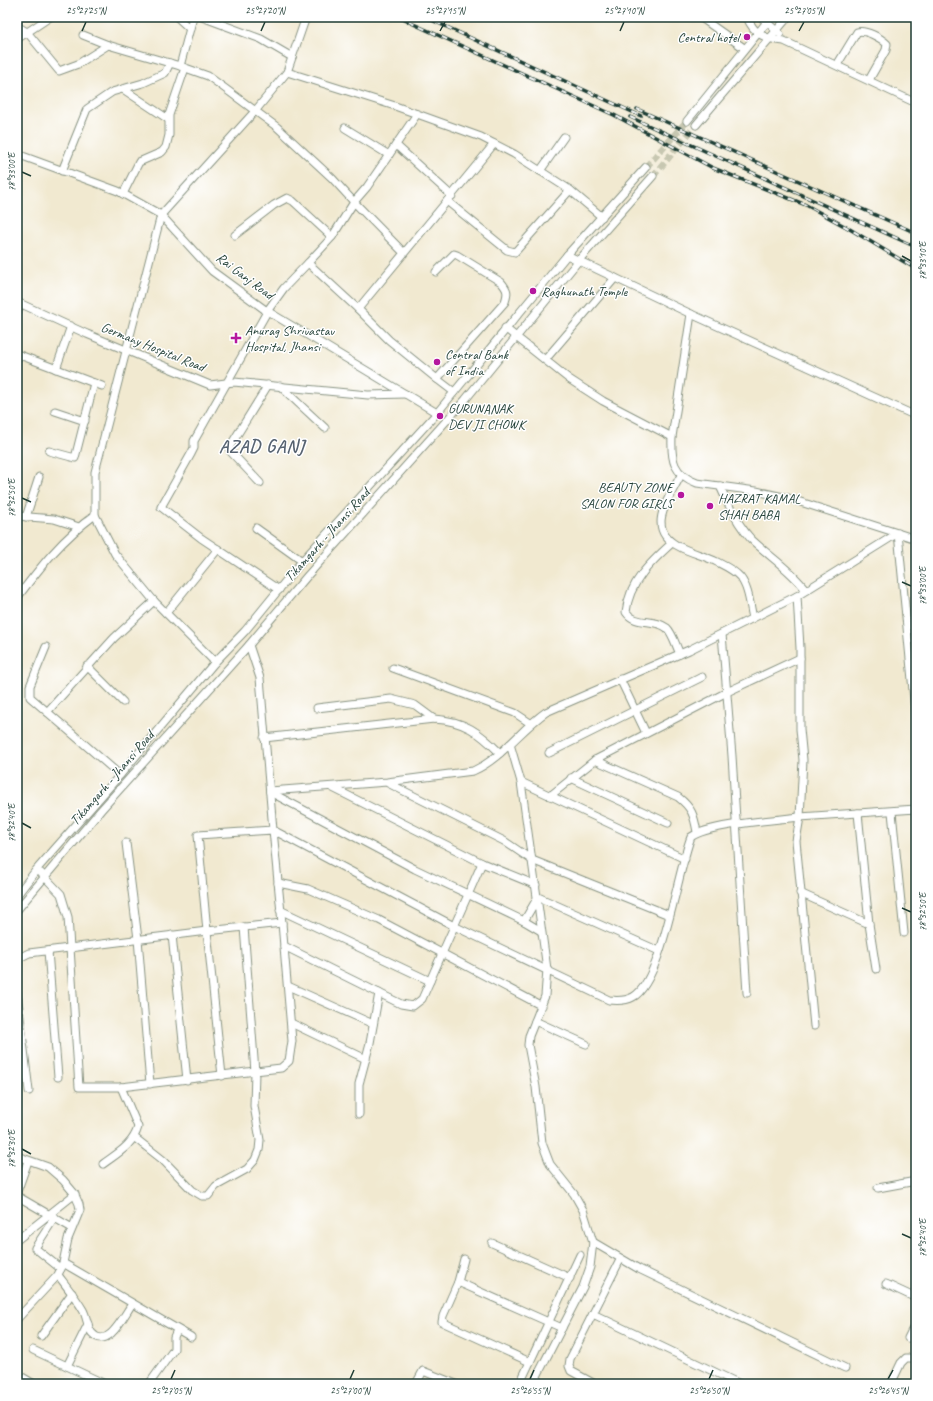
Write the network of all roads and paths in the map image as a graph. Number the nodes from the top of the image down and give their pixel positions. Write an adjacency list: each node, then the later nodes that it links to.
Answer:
1 (50, 17): 14 (street)
2 (177, 17): 12 (street)
3 (193, 17): 12 (street)
4 (202, 17): 22 (street)
5 (306, 17): 22 (street)
6 (700, 17): 21 (street)
7 (747, 17): 15 (street)
8 (761, 17): 10 (street)
9 (788, 17): 13 (street)
10 (769, 20): 13 (street); 15 (street)
11 (17, 26): 14 (street)
12 (190, 29): 25 (street)
13 (777, 30): 18 (street); 19 (street)
14 (27, 32): 17 (street); 20 (street)
15 (758, 34): 18 (street); 21 (street)
16 (83, 35): 20 (street)
17 (17, 39)
18 (769, 39): 19 (street); 34 (street)
19 (784, 41): 24 (street)
20 (108, 45): 23 (street)
21 (744, 48): 33 (street)
22 (292, 56): 26 (street)
23 (170, 63): 25 (street); 28 (street)
24 (837, 65): 27 (street); 27 (street)
25 (183, 67): 30 (street); 32 (street)
26 (287, 72): 30 (street); 31 (street)
27 (869, 80): 29 (street)
28 (123, 89): 32 (street); 42 (street)
29 (916, 103)
30 (256, 110): 48 (street); 49 (street)
31 (416, 114): 37 (street); 38 (street)
32 (168, 119): 46 (street)
33 (687, 121)
34 (696, 125)
35 (345, 128): 40 (street)
36 (564, 137): 43 (street)
37 (494, 144): 43 (street); 47 (street)
38 (396, 145): 40 (street); 47 (street)
39 (17, 154): 42 (street, Rai Ganj Road)
40 (389, 156): 48 (street)
41 (646, 167): 50 (street)
42 (62, 171): 46 (street, Rai Ganj Road)
43 (540, 171): 45 (street)
44 (653, 176): 55 (street, Tikamgarh - Jhansi Road)
45 (570, 190): 47 (street); 50 (street)
46 (123, 194): 49 (street, Rai Ganj Road)
47 (449, 198): 53 (street)
48 (354, 202): 52 (street); 53 (street)
49 (161, 215): 61 (street, Rai Ganj Road); 67 (street)
50 (602, 217): 54 (street)
51 (235, 235): 52 (street)
52 (332, 237): 56 (street)
53 (404, 253): 60 (street)
54 (567, 255): 55 (street); 65 (street)
55 (579, 260): 58 (street); 66 (street, Tikamgarh - Jhansi Road)
56 (308, 263): 60 (street); 61 (street)
57 (436, 272): 71 (street)
58 (615, 278): 63 (street); 69 (street)
59 (19, 303): 62 (street); 64 (street, Germany Hospital Road)
60 (358, 308): 71 (street)
61 (268, 310): 73 (street); 78 (street, Rai Ganj Road)
62 (17, 313)
63 (691, 314): 81 (street); 84 (street)
64 (71, 326): 67 (street, Germany Hospital Road); 70 (street)
65 (505, 328): 66 (street); 77 (street)
66 (517, 338): 69 (street); 110 (street, Tikamgarh - Jhansi Road)
67 (125, 350): 73 (street, Germany Hospital Road); 92 (street)
68 (17, 354): 70 (street)
69 (545, 360): 84 (street)
70 (56, 369): 72 (street)
71 (437, 379): 77 (street)
72 (94, 383): 75 (street); 82 (street)
73 (227, 383): 74 (street, Germany Hospital Road); 100 (street)
74 (268, 385): 76 (street, Germany Hospital Road); 89 (street)
75 (102, 386)
76 (280, 386): 78 (street, Germany Hospital Road); 83 (street)
77 (454, 392): 80 (street)
78 (406, 394): 80 (street, Rai Ganj Road)
79 (54, 411): 82 (street)
80 (437, 413): 101 (street)
81 (916, 416)
82 (85, 421): 85 (street)
83 (325, 428)
84 (672, 437): 86 (street)
85 (49, 451)
86 (681, 475): 91 (street); 99 (street)
87 (39, 477): 94 (street)
88 (709, 480): 90 (street)
89 (260, 483)
90 (742, 485)
91 (720, 486): 97 (street); 103 (street)
92 (95, 515): 95 (street); 106 (street)
93 (17, 516): 94 (street)
94 (26, 517): 95 (street)
95 (80, 527): 105 (street)
96 (256, 528): 101 (street)
97 (898, 533): 98 (street); 103 (street); 119 (street)
98 (916, 540)
99 (672, 542): 108 (street); 112 (street)
100 (218, 549): 102 (street); 107 (street)
101 (302, 561): 102 (street)
102 (279, 590): 114 (street)
103 (806, 590): 104 (street)
104 (797, 596): 108 (street); 113 (street)
105 (17, 598)
106 (154, 601): 107 (street); 115 (street)
107 (166, 613): 114 (street)
108 (753, 618): 109 (street)
109 (722, 634): 112 (street); 121 (street)
110 (249, 645): 122 (street, Tikamgarh - Jhansi Road); 131 (street)
111 (46, 647): 126 (street)
112 (680, 654): 118 (street)
113 (800, 658): 121 (street); 146 (street)
114 (215, 662): 120 (street)
115 (87, 666): 123 (street); 126 (street)
116 (393, 668): 129 (street)
117 (702, 677): 125 (street)
118 (620, 679): 125 (street); 129 (street)
119 (914, 684): 128 (street)
120 (192, 689): 122 (street); 136 (street)
121 (727, 692): 130 (street); 148 (street)
122 (201, 698): 156 (street, Tikamgarh - Jhansi Road)
123 (123, 702)
124 (317, 708): 127 (street)
125 (635, 711): 130 (street); 134 (street)
126 (47, 712): 136 (street)
127 (434, 719): 131 (street); 133 (street)
128 (916, 722)
129 (530, 723): 132 (street)
130 (646, 733): 135 (street)
131 (264, 738): 141 (street)
132 (510, 744): 133 (street); 139 (street)
133 (500, 754): 138 (street)
134 (550, 754)
135 (595, 760): 137 (street); 150 (street)
136 (120, 775): 155 (street)
137 (571, 778): 142 (street); 147 (street)
138 (387, 782): 140 (street); 153 (street)
139 (521, 782): 142 (street); 153 (street)
140 (331, 787): 141 (street); 154 (street)
141 (270, 792): 149 (street); 161 (street)
142 (550, 796): 152 (street)
143 (916, 809): 144 (street)
144 (892, 812): 145 (street); 173 (street)
145 (858, 813): 146 (street); 168 (street)
146 (800, 817): 148 (street); 159 (street)
147 (668, 823)
148 (737, 825): 150 (street); 188 (street)
149 (273, 830): 157 (street); 169 (street); 171 (street)
150 (697, 832): 152 (street)
151 (126, 843): 175 (street)
152 (685, 859): 165 (street)
153 (532, 860): 158 (street); 165 (street)
154 (482, 864): 158 (street); 161 (street)
155 (37, 869): 156 (street); 160 (street)
156 (44, 876): 163 (street, Tikamgarh - Jhansi Road); 177 (street)
157 (278, 883): 164 (street); 180 (street)
158 (536, 885): 162 (street)
159 (800, 893): 168 (street); 193 (street)
160 (17, 895)
161 (468, 896): 166 (street); 169 (street)
162 (538, 897): 166 (street); 172 (street); 178 (street)
163 (17, 910)
164 (280, 910): 167 (street); 184 (street)
165 (669, 915): 178 (street)
166 (524, 921): 172 (street)
167 (282, 923): 170 (street); 176 (street)
168 (869, 924): 183 (street)
169 (454, 926): 180 (street); 182 (street)
170 (244, 927): 171 (street); 196 (street)
171 (207, 931): 174 (street); 197 (street)
172 (541, 931): 182 (street)
173 (904, 933)
174 (172, 935): 175 (street); 199 (street)
175 (138, 939): 177 (street); 200 (street)
176 (284, 946): 185 (street); 187 (street)
177 (70, 949): 179 (street); 201 (street)
178 (659, 950): 182 (street)
179 (48, 951): 181 (street); 198 (street)
180 (442, 954): 184 (street); 189 (street)
181 (17, 959)
182 (547, 969): 189 (street)
183 (876, 969)
184 (430, 981): 187 (street)
185 (288, 986): 191 (street); 192 (street)
186 (17, 992): 202 (street)
187 (379, 993): 192 (street)
188 (748, 993)
189 (542, 1006): 190 (street)
190 (535, 1021): 194 (street); 216 (street)
191 (291, 1023): 195 (street); 196 (street)
192 (373, 1024): 195 (street)
193 (814, 1026)
194 (586, 1044)
195 (366, 1060): 203 (street)
196 (255, 1072): 197 (street); 204 (street)
197 (222, 1076): 199 (street)
198 (58, 1077)
199 (187, 1080): 200 (street)
200 (150, 1084): 201 (street)
201 (121, 1087): 204 (street)
202 (29, 1091)
203 (359, 1114)
204 (135, 1138): 207 (street)
205 (17, 1156): 206 (street)
206 (28, 1161): 210 (street); 211 (street)
207 (104, 1164)
208 (916, 1182): 209 (street)
209 (878, 1188)
210 (17, 1192)
211 (75, 1194): 213 (street); 214 (street)
212 (17, 1196): 213 (street)
213 (52, 1215): 214 (street); 215 (street); 221 (street)
214 (72, 1228): 221 (street)
215 (17, 1240)
216 (593, 1242): 220 (street); 233 (street)
217 (492, 1243): 222 (street)
218 (580, 1255): 222 (street)
219 (464, 1259): 223 (street)
220 (620, 1260): 228 (street); 242 (street)
221 (61, 1269): 225 (street); 227 (street); 229 (street)
222 (570, 1278): 230 (street)
223 (458, 1282): 230 (street); 240 (street)
224 (886, 1284): 226 (street)
225 (72, 1293): 232 (street); 235 (street)
226 (916, 1298)
227 (132, 1304): 232 (street); 234 (street)
228 (593, 1314): 251 (street); 252 (street)
229 (17, 1319)
230 (549, 1322): 233 (street); 240 (street)
231 (916, 1322): 237 (street)
232 (88, 1324): 241 (street)
233 (562, 1328): 250 (street)
234 (177, 1330): 236 (street); 247 (street)
235 (41, 1336)
236 (191, 1337)
237 (908, 1338)
238 (33, 1350): 241 (street)
239 (916, 1358): 253 (street)
240 (530, 1362): 244 (street)
241 (67, 1366): 246 (street)
242 (845, 1368)
243 (17, 1374): 245 (street)
244 (522, 1379)
245 (34, 1384)
246 (105, 1384)
247 (149, 1384)
248 (416, 1384): 249 (street)
249 (456, 1384)
250 (533, 1384)
251 (595, 1384)
252 (740, 1384)
253 (891, 1384)

